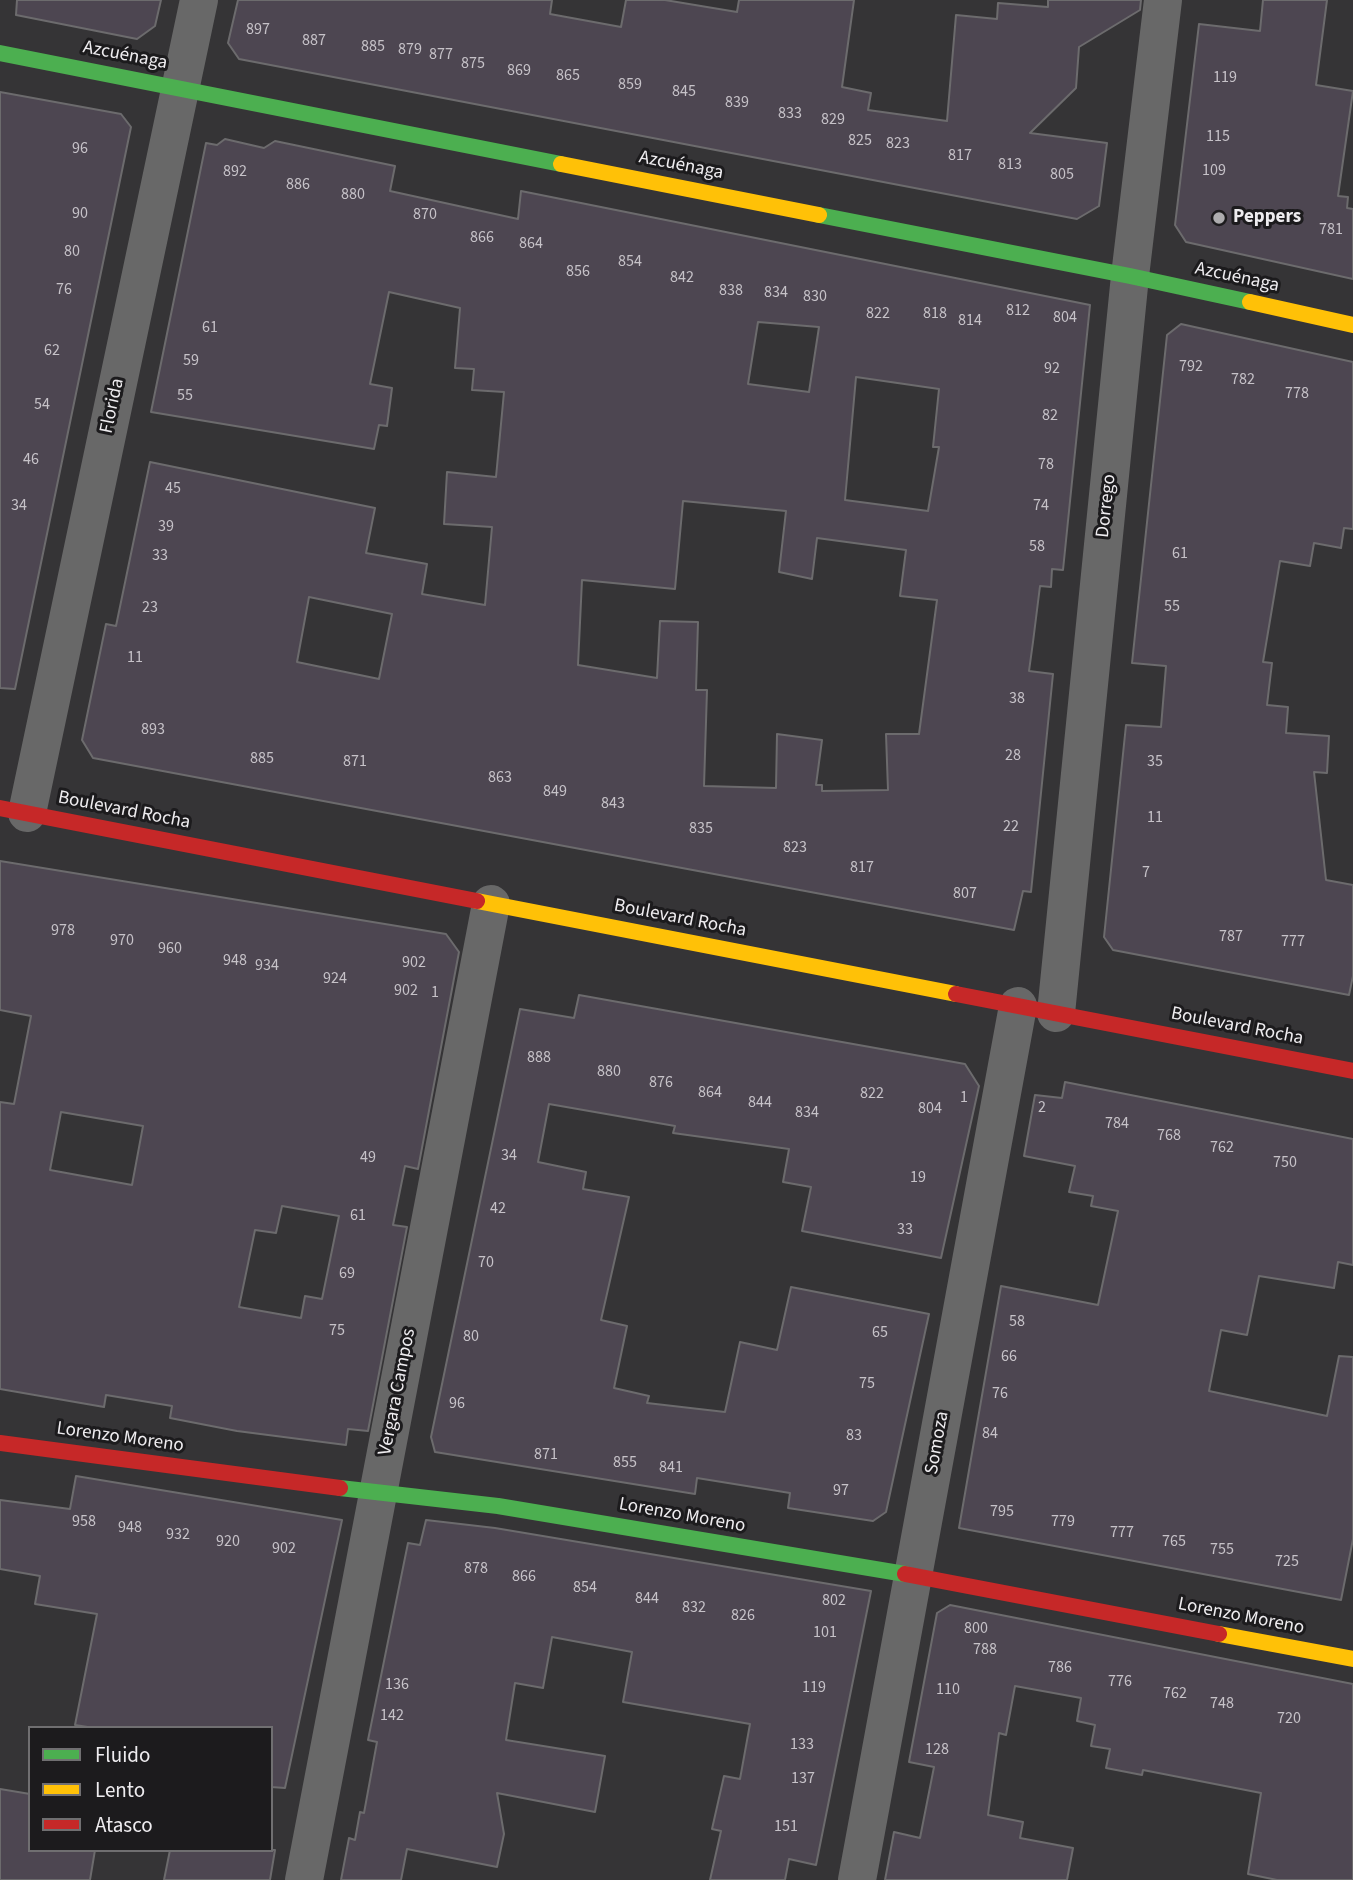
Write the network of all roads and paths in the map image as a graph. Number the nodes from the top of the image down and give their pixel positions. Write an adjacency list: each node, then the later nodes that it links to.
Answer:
1 (199, 0): 4 (street, Florida)
2 (1163, 0): 5 (street, Dorrego)
3 (0, 53): 4 (street, Azcuénaga)
4 (180, 88): 5 (street, Azcuénaga); 7 (street, Florida)
5 (1130, 276): 6 (street, Azcuénaga); 10 (street, Dorrego)
6 (1353, 325)
7 (13, 810): 8 (street, Boulevard Rocha)
8 (491, 904): 9 (street, Boulevard Rocha); 13 (street, Vergara Campos)
9 (1018, 1006): 10 (street, Boulevard Rocha); 14 (street, Somoza)
10 (1056, 1013): 11 (street, Boulevard Rocha)
11 (1353, 1070)
12 (0, 1443): 13 (street, Lorenzo Moreno)
13 (379, 1493): 14 (street, Lorenzo Moreno); 16 (street, Vergara Campos)
14 (914, 1576): 15 (street, Lorenzo Moreno); 17 (street, Somoza)
15 (1353, 1659)
16 (304, 1880)
17 (857, 1880)

